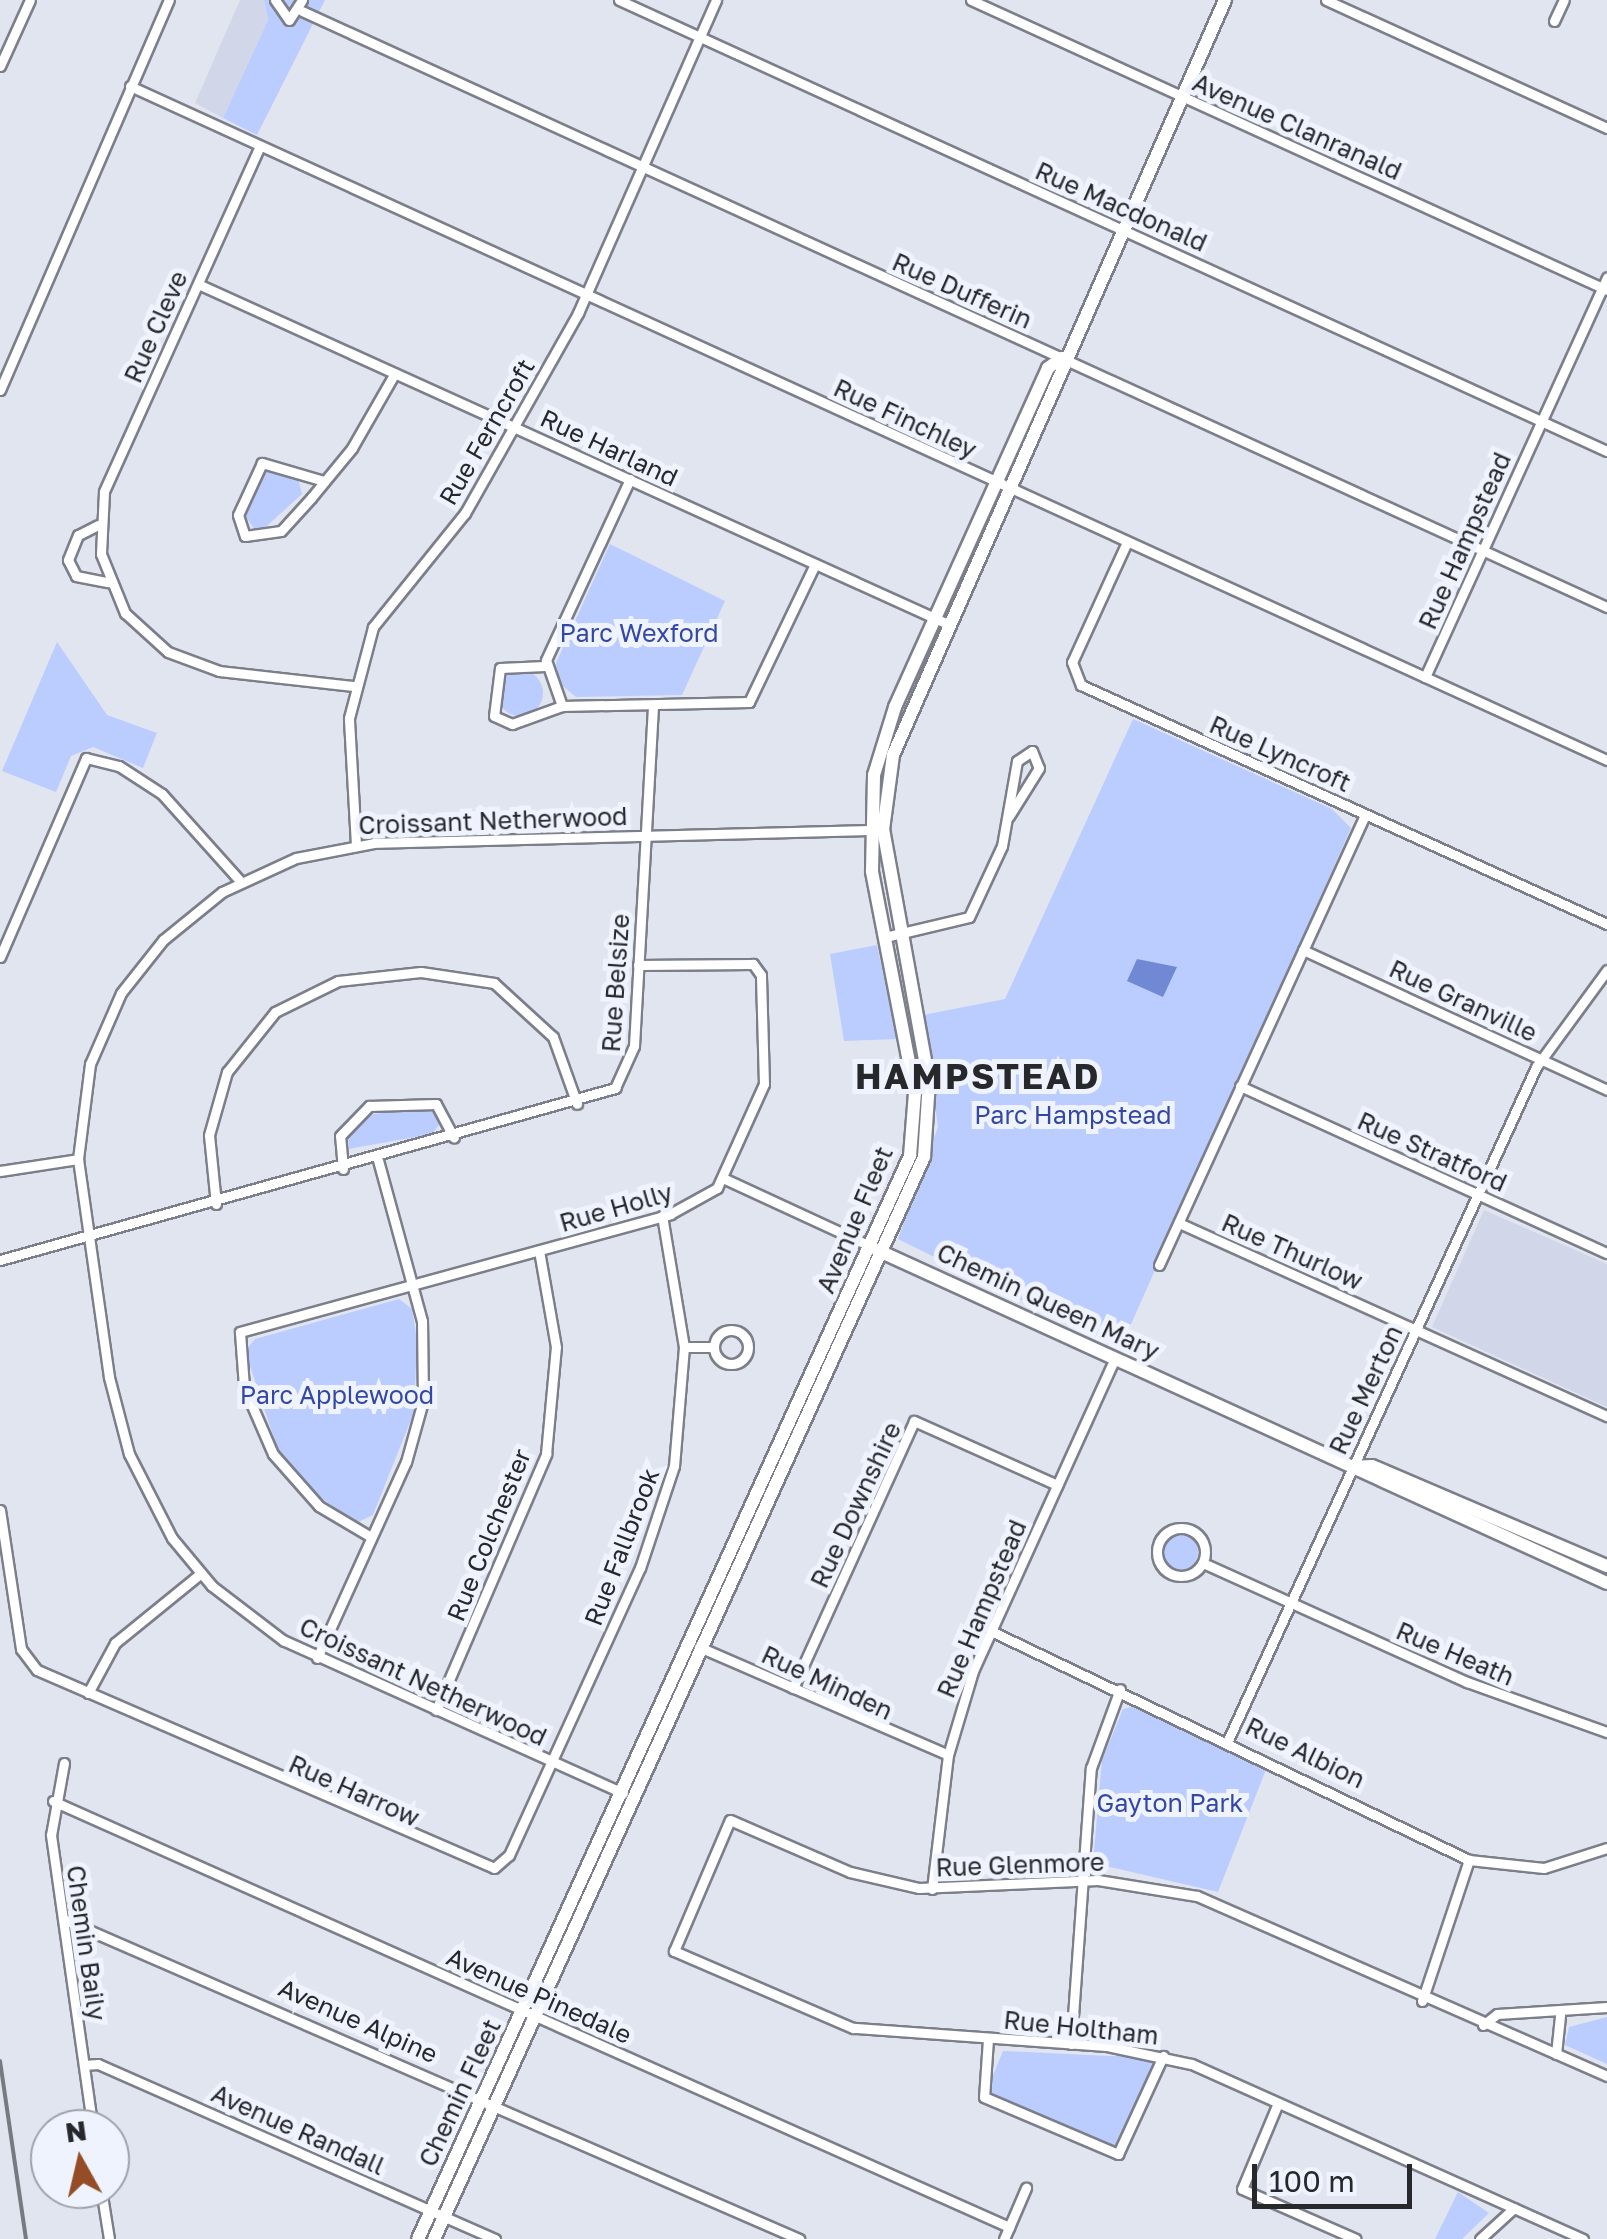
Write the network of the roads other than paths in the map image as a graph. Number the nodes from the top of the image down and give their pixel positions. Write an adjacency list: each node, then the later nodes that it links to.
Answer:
1 (30, 0): 13 (street)
2 (169, 0): 14 (street)
3 (275, 0): 10 (street, Rue Dufferin)
4 (619, 0): 12 (street, Rue Macdonald)
5 (716, 0): 12 (street, Rue Ferncroft)
6 (971, 0): 15 (street, Avenue Clanranald)
7 (1225, 0): 15 (main road, Avenue Fleet)
8 (1326, 0): 16 (street)
9 (1564, 0): 11 (street)
10 (302, 6): 18 (street, Rue Dufferin)
11 (1554, 21)
12 (699, 37): 18 (street, Rue Ferncroft); 19 (street, Rue Macdonald)
13 (0, 66)
14 (130, 86): 17 (street, Rue Finchley); 26 (street)
15 (1180, 96): 19 (main road, Avenue Fleet); 22 (street, Avenue Clanranald)
16 (1607, 128)
17 (259, 148): 21 (street, Rue Cleve); 23 (street, Rue Finchley)
18 (644, 169): 23 (street, Rue Ferncroft); 24 (street, Rue Dufferin)
19 (1121, 229): 24 (main road, Avenue Fleet); 27 (street, Rue Macdonald)
20 (1607, 278): 22 (street, Rue Hampstead)
21 (198, 284): 25 (street, Rue Harland); 33 (street, Rue Cleve)
22 (1604, 289): 27 (street, Rue Hampstead)
23 (586, 296): 28 (street, Rue Ferncroft); 32 (street, Rue Finchley)
24 (1062, 358): 32 (main road, Avenue Fleet); 35 (street, Rue Dufferin)
25 (395, 374): 28 (street, Rue Harland); 31 (street)
26 (0, 390)
27 (1542, 420): 29 (street, Rue Macdonald); 35 (street, Rue Hampstead)
28 (514, 426): 30 (street, Rue Harland); 42 (street, Rue Ferncroft)
29 (1607, 451)
30 (630, 479): 36 (street, Rue Harland); 40 (street)
31 (324, 481): 31 (street)
32 (1003, 485): 34 (street, Rue Finchley); 39 (main road, Avenue Fleet)
33 (98, 525): 37 (street, Rue Cleve); 37 (street, Rue Cleve)
34 (1127, 542): 41 (street, Rue Finchley); 46 (street, Rue Lyncroft)
35 (1483, 550): 38 (street, Rue Dufferin); 41 (street, Rue Hampstead)
36 (815, 564): 39 (street, Rue Harland); 44 (street)
37 (108, 582): 42 (street, Rue Cleve)
38 (1607, 606)
39 (941, 621): 48 (main road, Avenue Fleet)
40 (545, 666): 43 (street); 43 (street)
41 (1425, 677): 45 (street, Rue Finchley)
42 (353, 686): 50 (street, Rue Ferncroft)
43 (562, 706): 44 (street)
44 (653, 706): 49 (street, Rue Belsize)
45 (1607, 760)
46 (1365, 814): 52 (street, Rue Lyncroft); 54 (street)
47 (1009, 816): 47 (street); 53 (street)
48 (876, 830): 49 (street, Croissant Netherwood); 53 (main road, Avenue Fleet)
49 (646, 836): 50 (street, Croissant Netherwood); 56 (street, Rue Belsize)
50 (356, 845): 51 (street, Croissant Netherwood)
51 (240, 881): 55 (street); 63 (street, Croissant Netherwood)
52 (1607, 924)
53 (892, 936): 73 (main road, Avenue Fleet)
54 (1303, 950): 58 (street, Rue Granville); 59 (street)
55 (0, 957)
56 (638, 965): 61 (street, Rue Belsize); 67 (street)
57 (1607, 970): 58 (street, Rue Merton)
58 (1540, 1058): 60 (street, Rue Granville); 68 (street, Rue Merton)
59 (1240, 1086): 68 (street, Rue Stratford); 71 (street)
60 (1607, 1090)
61 (577, 1104): 62 (street, Rue Belsize); 69 (street)
62 (454, 1138): 64 (street, Rue Belsize); 65 (street)
63 (78, 1158): 66 (street); 72 (street, Croissant Netherwood)
64 (378, 1160): 65 (street, Rue Belsize); 78 (street)
65 (343, 1169): 69 (street, Rue Belsize)
66 (0, 1171)
67 (725, 1179): 70 (street, Rue Holly); 73 (street, Chemin Queen Mary)
68 (1477, 1194): 75 (street, Rue Stratford); 79 (street, Rue Merton)
69 (216, 1204): 72 (street, Rue Belsize)
70 (662, 1216): 74 (street, Rue Holly); 80 (street, Rue Fallbrook)
71 (1179, 1223): 77 (street); 79 (street, Rue Thurlow)
72 (88, 1240): 76 (street, Rue Belsize); 91 (street, Croissant Netherwood)
73 (877, 1250): 82 (main road, Chemin Queen Mary); 96 (main road, Avenue Fleet)
74 (539, 1251): 78 (street, Rue Holly); 101 (street, Rue Colchester)
75 (1607, 1253)
76 (0, 1260)
77 (1159, 1265)
78 (413, 1285): 87 (street); 87 (street, Rue Holly)
79 (1416, 1330): 83 (street, Rue Thurlow); 84 (street, Rue Merton)
80 (684, 1347): 81 (street); 106 (street, Rue Fallbrook)
81 (714, 1347)
82 (1115, 1358): 84 (main road, Chemin Queen Mary); 85 (street, Rue Hampstead)
83 (1607, 1416)
84 (1353, 1467): 88 (main road, Chemin Queen Mary); 92 (main road, Chemin Queen Mary); 94 (street, Rue Merton)
85 (1057, 1485): 95 (street, Rue Hampstead); 98 (street, Rue Downshire)
86 (0, 1510): 100 (street, Rue Harrow)
87 (371, 1537): 97 (street)
88 (1587, 1560): 90 (main road, Chemin Queen Mary); 92 (street)
89 (1204, 1563): 89 (street); 94 (street, Rue Heath)
90 (1607, 1566)
91 (200, 1574): 97 (street, Croissant Netherwood); 100 (street)
92 (1581, 1574): 93 (main road, Chemin Queen Mary)
93 (1607, 1584)
94 (1291, 1602): 102 (street, Rue Heath); 103 (street, Rue Merton)
95 (991, 1630): 99 (street, Rue Albion); 104 (street, Rue Hampstead)
96 (696, 1645): 98 (street, Rue Minden); 107 (main road, Avenue Fleet)
97 (317, 1658): 101 (street, Croissant Netherwood)
98 (793, 1688): 104 (street, Rue Minden)
99 (1120, 1689): 103 (street, Rue Albion); 111 (street)
100 (88, 1694): 106 (street, Rue Harrow)
101 (436, 1710): 106 (street, Croissant Netherwood)
102 (1607, 1732)
103 (1229, 1738): 110 (street, Rue Albion)
104 (948, 1755): 112 (street, Rue Hampstead)
105 (64, 1763): 108 (street, Chemin Baily)
106 (552, 1763): 107 (street, Croissant Netherwood)
107 (626, 1795): 115 (main road, Avenue Fleet)
108 (53, 1802): 113 (street, Chemin Baily); 118 (street, Avenue Pinedale)
109 (1607, 1848): 110 (street, Rue Albion)
110 (1469, 1860): 116 (street)
111 (1082, 1880): 112 (street, Rue Glenmore); 116 (street, Rue Glenmore); 122 (street)
112 (932, 1889): 114 (street, Rue Glenmore)
113 (63, 1919): 125 (street, Chemin Baily); 127 (street, Avenue Alpine)
114 (674, 1950): 121 (street, Rue Holtham)
115 (550, 1968): 118 (main road, Chemin Fleet)
116 (1422, 2001): 120 (street, Rue Glenmore)
117 (1607, 2006): 119 (street)
118 (529, 2013): 127 (main road, Chemin Fleet); 134 (street, Avenue Pinedale)
119 (1560, 2015): 120 (street); 123 (street)
120 (1483, 2025): 123 (street, Rue Glenmore)
121 (988, 2039): 122 (street, Rue Holtham); 124 (street)
122 (1071, 2044): 124 (street, Rue Holtham)
123 (1556, 2054): 126 (street, Rue Glenmore)
124 (1162, 2056): 128 (street, Rue Holtham)
125 (84, 2066): 129 (street, Chemin Baily); 133 (street, Avenue Randall)
126 (1607, 2076)
127 (488, 2101): 133 (main road, Chemin Fleet); 139 (street, Avenue Alpine)
128 (1278, 2103): 131 (street, Rue Holtham); 141 (street)
129 (90, 2109)
130 (1026, 2188): 134 (street)
131 (1514, 2208): 142 (street); 143 (street, Rue Holtham)
132 (104, 2209): 135 (street)
133 (438, 2214): 136 (main road, Chemin Fleet); 137 (main road, Chemin Fleet); 138 (street, Avenue Randall)
134 (1009, 2227): 140 (street)
135 (109, 2239)
136 (418, 2239)
137 (434, 2239)
138 (495, 2239)
139 (799, 2239)
140 (1004, 2239)
141 (1356, 2239)
142 (1480, 2239)
143 (1583, 2239)

